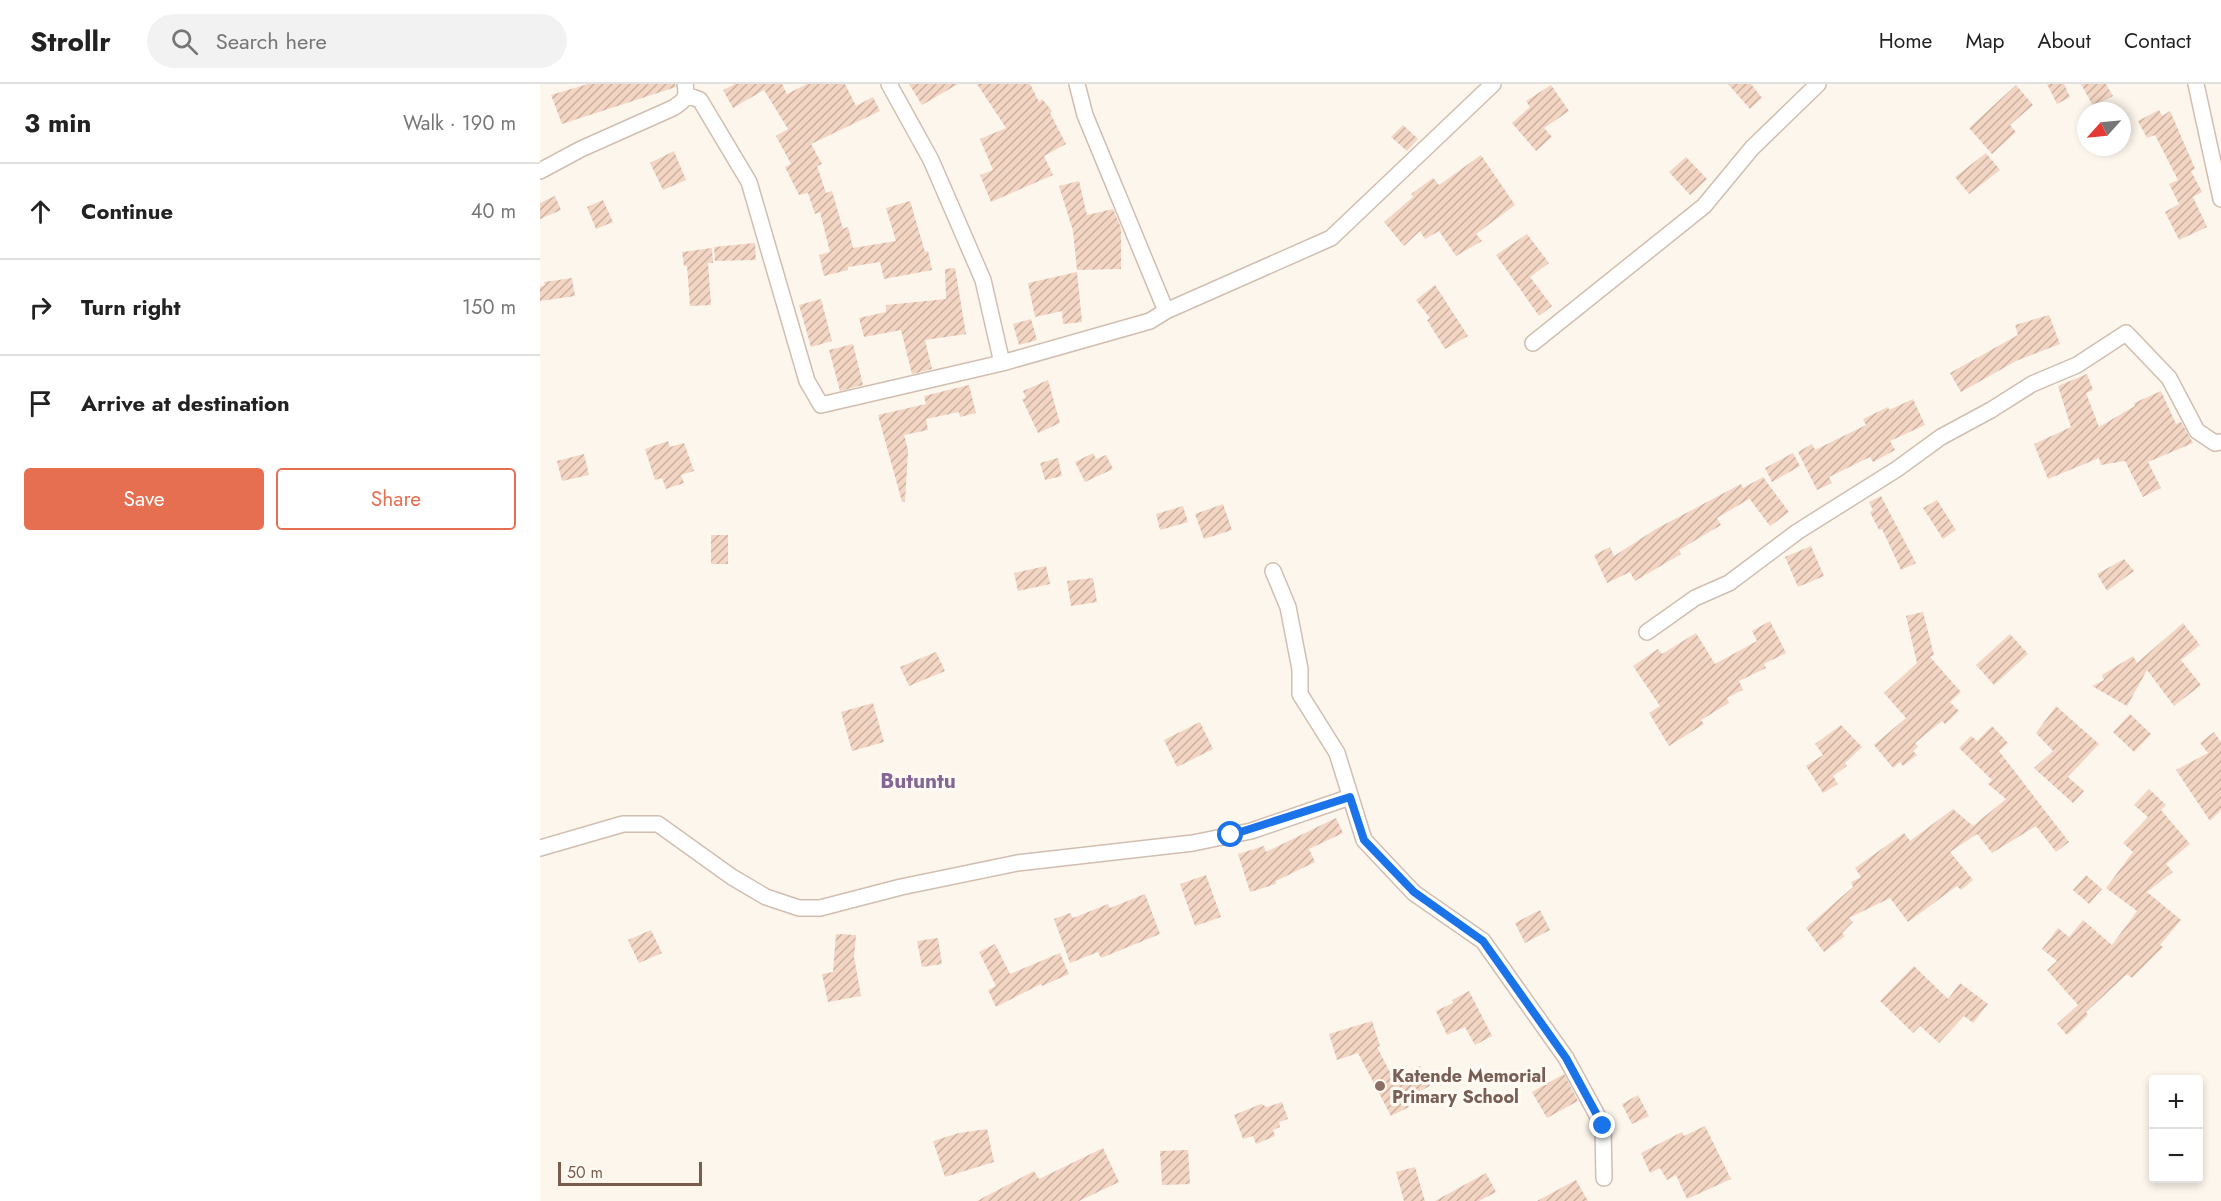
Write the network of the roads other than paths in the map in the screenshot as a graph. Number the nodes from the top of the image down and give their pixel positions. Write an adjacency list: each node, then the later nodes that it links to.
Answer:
1 (889, 84): 11 (street)
2 (1077, 84): 9 (street)
3 (1492, 84): 9 (street)
4 (1818, 84): 10 (street)
5 (2197, 84): 8 (street)
6 (686, 89): 7 (street); 11 (street)
7 (540, 171)
8 (2221, 199)
9 (1166, 311): 11 (street)
10 (1533, 343)
11 (1002, 363)
12 (2221, 442): 14 (street)
13 (1273, 571): 15 (street)
14 (1647, 632)
15 (1350, 797): 16 (street); 17 (street)
16 (540, 848)
17 (1604, 1178)

